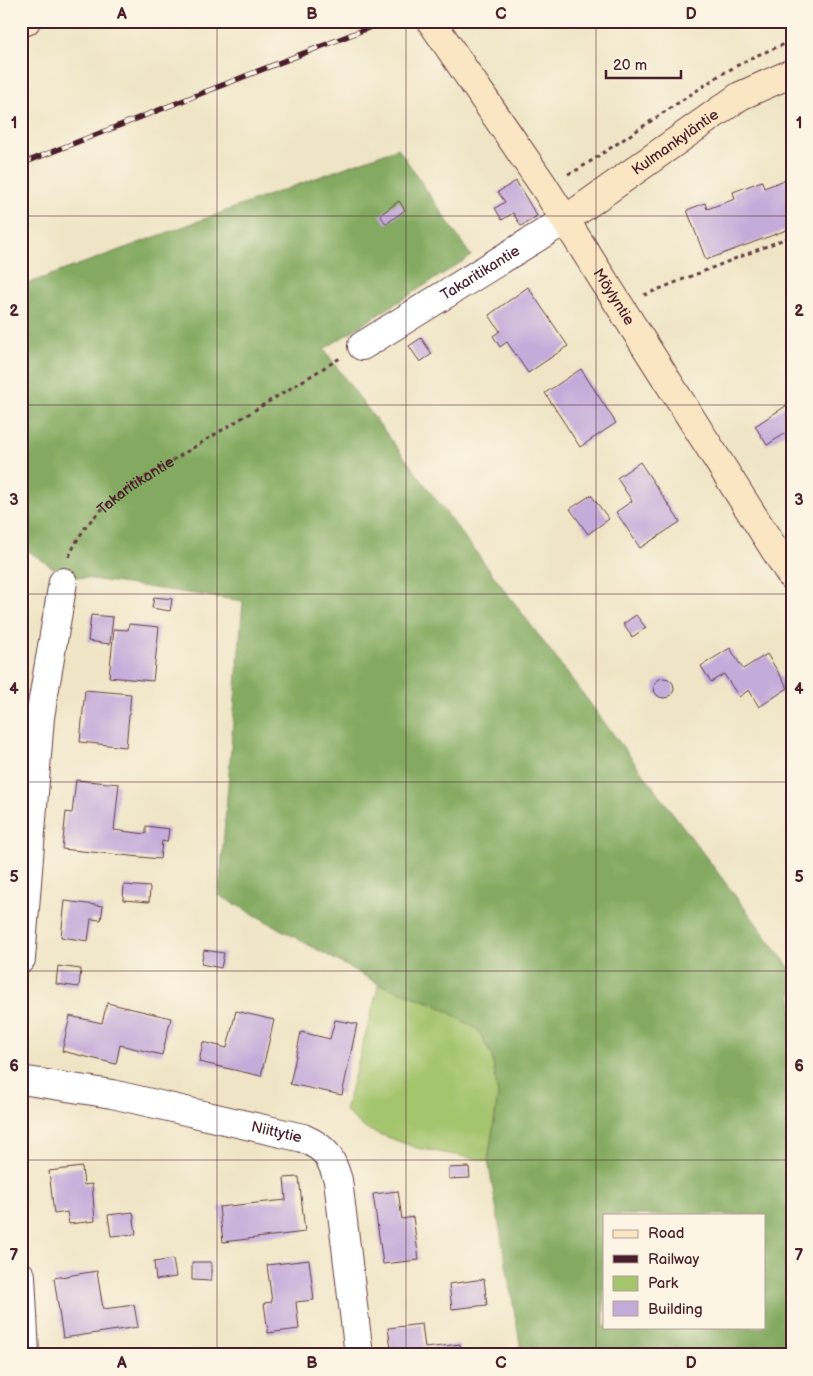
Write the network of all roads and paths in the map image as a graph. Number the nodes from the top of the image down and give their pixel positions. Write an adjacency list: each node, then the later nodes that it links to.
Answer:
1 (26, 21): 3 (street)
2 (431, 21): 6 (street, Möylyntie)
3 (21, 23)
4 (792, 41): 6 (path)
5 (792, 73): 7 (street, Kulmankyläntie)
6 (543, 185): 7 (street, Möylyntie)
7 (565, 220): 9 (street, Möylyntie); 10 (street, Takaritikantie)
8 (792, 236): 9 (path)
9 (619, 305): 11 (street, Möylyntie)
10 (362, 346): 12 (path, Takaritikantie)
11 (792, 577)
12 (63, 582): 13 (street)
13 (31, 719): 14 (street)
14 (21, 959)
15 (21, 1080): 18 (street, Niittytie)
16 (21, 1276): 17 (street)
17 (25, 1355)
18 (359, 1355)

